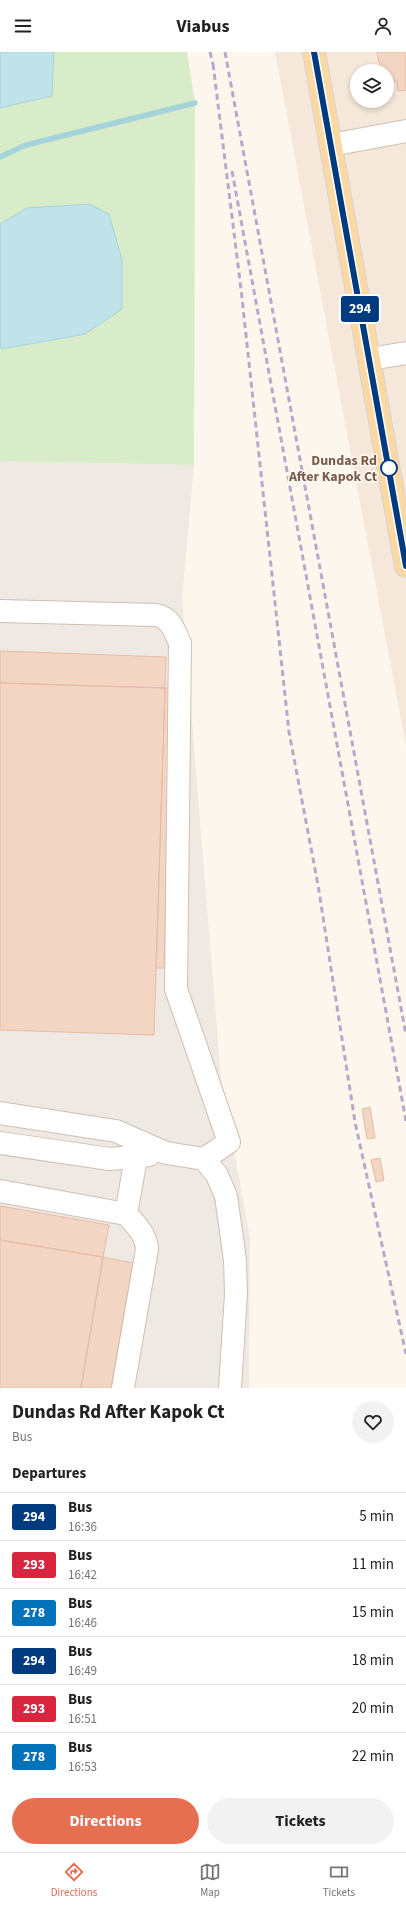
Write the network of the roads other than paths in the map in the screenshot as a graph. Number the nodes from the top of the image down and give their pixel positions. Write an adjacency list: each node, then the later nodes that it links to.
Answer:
1 (314, 52): 3 (main road)
2 (406, 131): 3 (street)
3 (331, 145): 5 (main road)
4 (406, 353): 5 (street)
5 (370, 359): 6 (main road)
6 (406, 566)
7 (0, 610): 11 (street)
8 (0, 1112): 10 (street)
9 (0, 1143): 10 (street)
10 (137, 1148): 11 (street); 13 (street)
11 (204, 1159): 15 (street)
12 (0, 1191): 13 (street)
13 (126, 1214): 14 (street)
14 (123, 1388)
15 (230, 1388)

